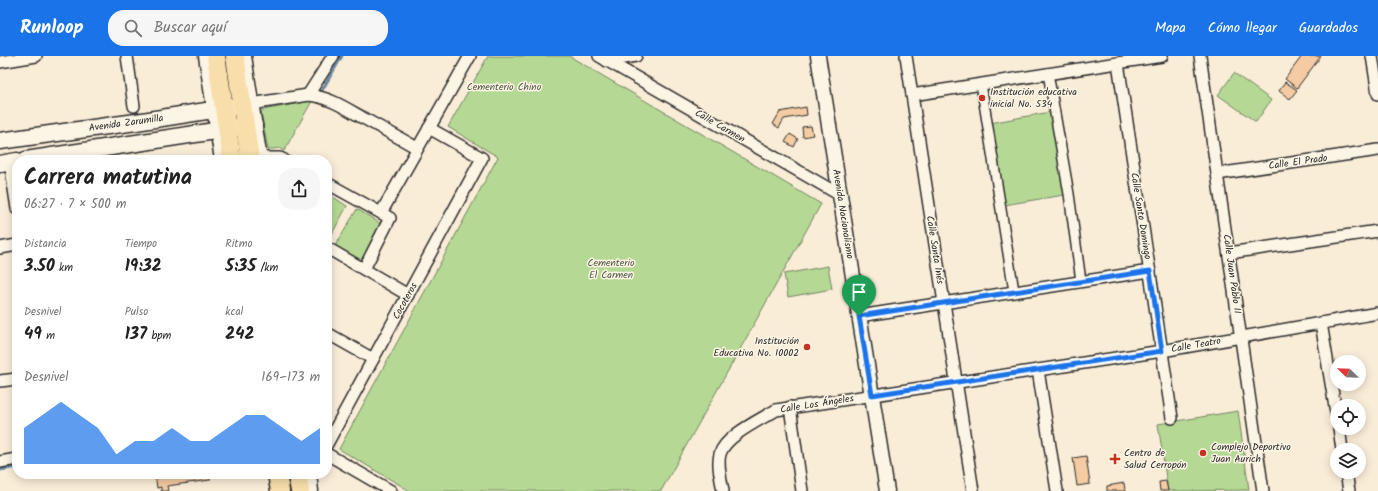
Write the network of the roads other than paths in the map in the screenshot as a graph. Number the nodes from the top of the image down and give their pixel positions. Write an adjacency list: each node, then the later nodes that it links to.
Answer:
1 (36, 56): 15 (street)
2 (127, 56): 26 (street)
3 (206, 56): 27 (street)
4 (216, 56): 27 (main road)
5 (234, 56): 25 (main road)
6 (244, 56): 25 (street)
7 (333, 56): 23 (street)
8 (470, 56): 29 (street)
9 (636, 56): 16 (street)
10 (818, 56): 42 (street, Avenida Nacionalismo)
11 (906, 56): 24 (street, Calle Santa Inés)
12 (1162, 56): 18 (street)
13 (1200, 56): 39 (street, Calle Juan Pablo II)
14 (1372, 56): 20 (street)
15 (20, 57): 17 (street)
16 (603, 58): 42 (street, Calle Carmen)
17 (0, 62)
18 (1118, 63): 19 (street); 50 (street, Calle Santo Domingo)
19 (1048, 73): 21 (street); 51 (street)
20 (1377, 74): 22 (street)
21 (982, 84): 24 (street); 52 (street)
22 (1378, 94)
23 (308, 95): 25 (street); 32 (street)
24 (912, 95): 54 (street, Calle Santa Inés)
25 (247, 104): 27 (main road, Avenida Zarumilla); 28 (main road)
26 (134, 106)
27 (219, 109): 30 (main road); 31 (main road, Avenida Zarumilla)
28 (250, 126): 30 (main road); 37 (main road)
29 (429, 128): 32 (street); 53 (street, Cocoteros)
30 (223, 131): 34 (main road); 35 (street); 36 (main road)
31 (0, 141)
32 (417, 148): 43 (street)
33 (1378, 150): 39 (street, Calle El Prado)
34 (60, 155)
35 (222, 155)
36 (230, 155)
37 (256, 155)
38 (9, 163): 40 (street)
39 (1217, 174): 48 (street, Calle Juan Pablo II)
40 (12, 180)
41 (332, 186): 43 (street)
42 (840, 196): 56 (street, Avenida Nacionalismo)
43 (386, 216): 49 (street)
44 (1378, 231): 48 (street)
45 (12, 246): 46 (street)
46 (0, 248)
47 (332, 251): 49 (street)
48 (1229, 253): 59 (street, Calle Juan Pablo II)
49 (364, 269): 53 (street)
50 (1150, 271): 51 (street); 60 (street, Calle Santo Domingo)
51 (1081, 281): 52 (street)
52 (1014, 291): 54 (street)
53 (408, 295): 61 (street, Cocoteros)
54 (943, 302): 56 (street); 65 (street, Calle Santa Inés)
55 (1378, 313): 57 (street, Calle Teatro)
56 (859, 316): 66 (street, Avenida Nacionalismo)
57 (1321, 323): 59 (street, Calle Teatro); 67 (street)
58 (332, 336): 61 (street)
59 (1241, 337): 60 (street, Calle Teatro); 89 (street, Calle Juan Pablo II)
60 (1162, 351): 62 (street, Calle Teatro); 69 (street, Calle Santo Domingo)
61 (373, 359): 70 (street, Cocoteros)
62 (1038, 370): 65 (street, Calle Teatro); 88 (street)
63 (12, 380): 64 (street)
64 (0, 381)
65 (956, 382): 66 (street, Calle Teatro); 87 (street, Calle Santa Inés)
66 (872, 395): 68 (street, Calle Los Ángeles); 86 (street, Avenida Nacionalismo)
67 (1334, 399)
68 (790, 407): 84 (street, Calle Los Ángeles); 85 (street)
69 (1172, 418)
70 (332, 435)
71 (332, 457): 83 (street)
72 (12, 460): 73 (street)
73 (0, 462)
74 (271, 479): 79 (street)
75 (278, 479): 80 (main road)
76 (298, 479): 81 (main road)
77 (310, 479): 82 (street)
78 (1347, 479): 90 (street)
79 (273, 491)
80 (280, 491)
81 (300, 491)
82 (312, 491)
83 (391, 491)
84 (723, 491)
85 (802, 491)
86 (887, 491)
87 (972, 491)
88 (1057, 491)
89 (1263, 491)
90 (1349, 491)

